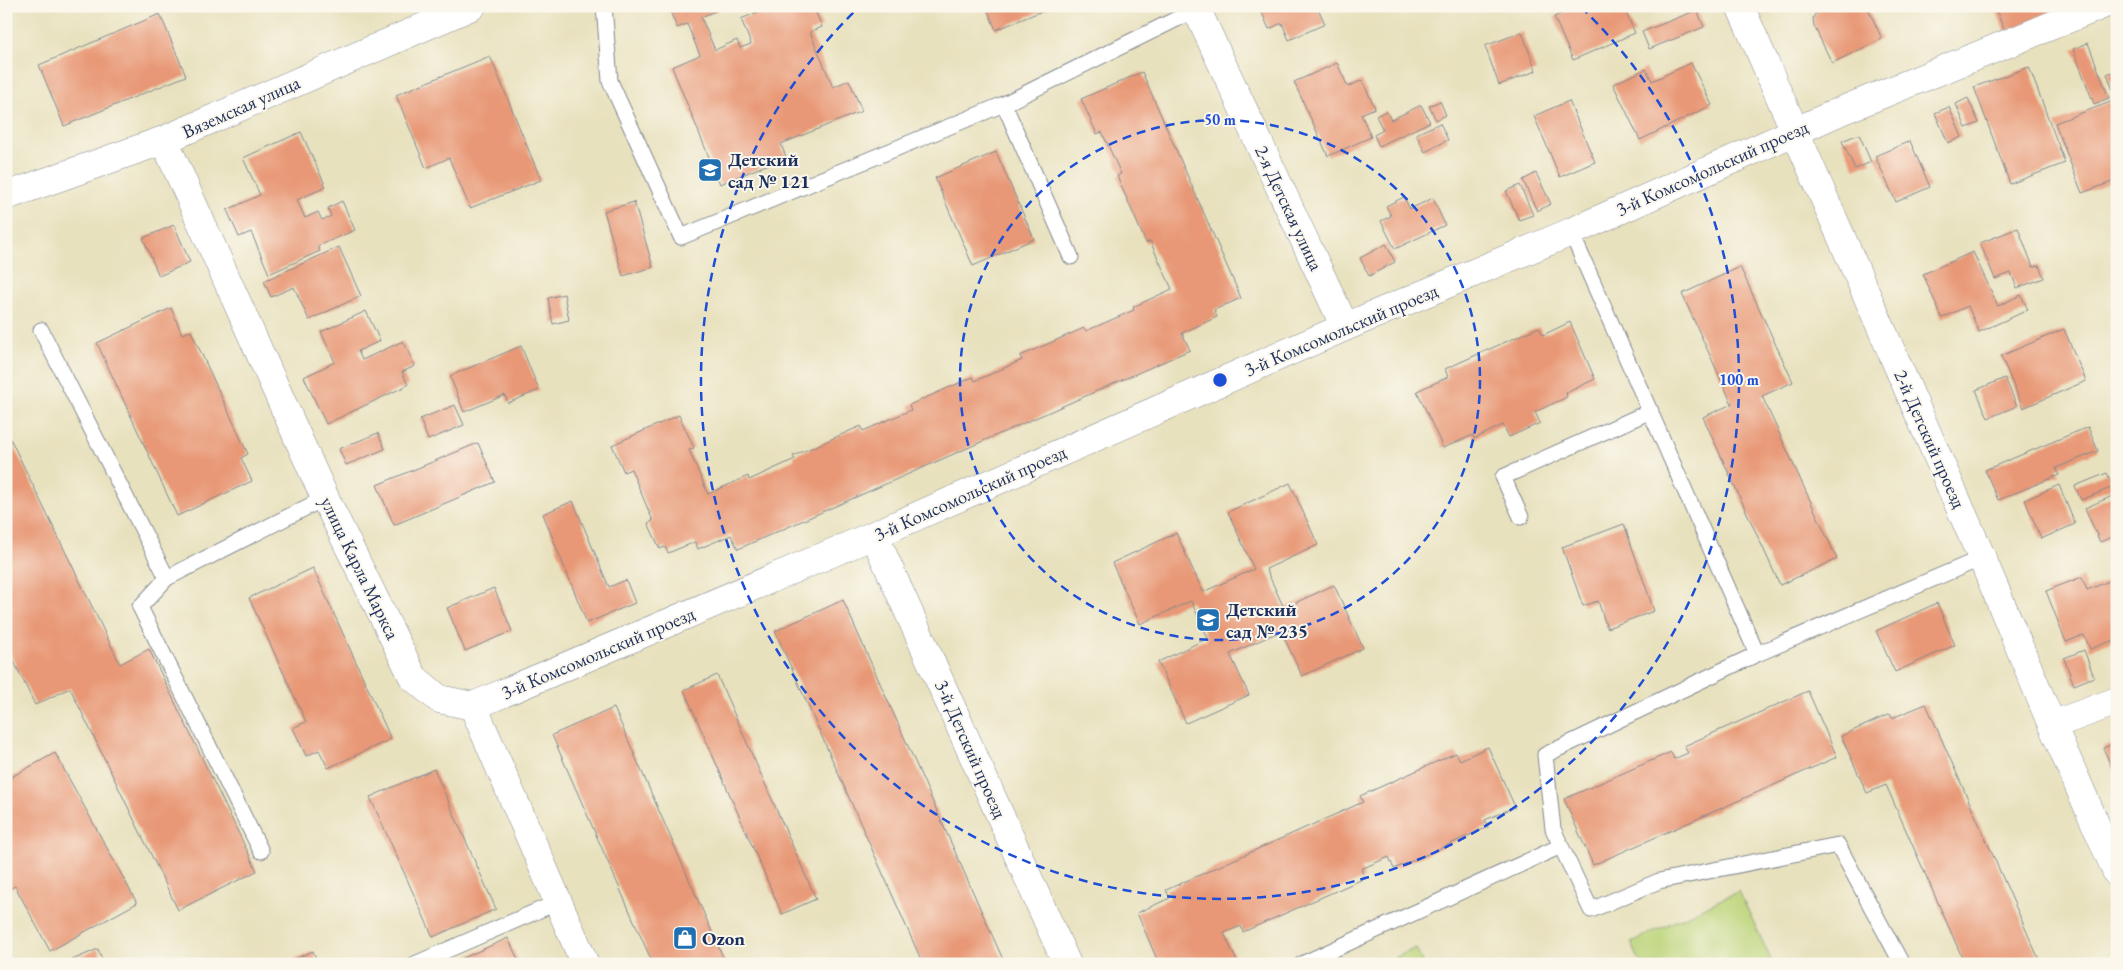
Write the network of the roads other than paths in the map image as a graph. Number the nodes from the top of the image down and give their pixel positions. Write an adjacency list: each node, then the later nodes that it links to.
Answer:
1 (472, 6): 8 (street, Вяземская улица)
2 (604, 6): 6 (lane)
3 (1740, 6): 7 (street, 2-й Детский проезд)
4 (2100, 6): 7 (street, 3-й Комсомольский проезд)
5 (1196, 8): 6 (lane); 12 (street, 2-я Детская улица)
6 (1004, 104): 11 (lane)
7 (1795, 131): 10 (street, 3-й Комсомольский проезд); 18 (street, 2-й Детский проезд)
8 (164, 140): 9 (street, Вяземская улица); 15 (street, улица Карла Маркса)
9 (6, 196)
10 (1572, 232): 12 (street, 3-й Комсомольский проезд); 14 (lane)
11 (1071, 257)
12 (1344, 327): 17 (street, 3-й Комсомольский проезд)
13 (41, 330): 19 (lane)
14 (1651, 411): 16 (lane); 20 (lane)
15 (325, 498): 19 (lane); 22 (street, улица Карла Маркса)
16 (1520, 517)
17 (874, 536): 22 (street, 3-й Комсомольский проезд); 30 (street, 3-й Детский проезд)
18 (1982, 558): 20 (lane); 23 (street, 2-й Детский проезд)
19 (167, 578): 25 (lane)
20 (1757, 654): 24 (lane)
21 (2117, 701): 23 (street)
22 (473, 706): 27 (street)
23 (2052, 725): 26 (street, 2-й Детский проезд)
24 (1561, 846): 31 (lane); 32 (lane)
25 (261, 851)
26 (2117, 873)
27 (558, 902): 28 (lane); 29 (street)
28 (415, 964)
29 (586, 964)
30 (1067, 964)
31 (1302, 964)
32 (1902, 964)

